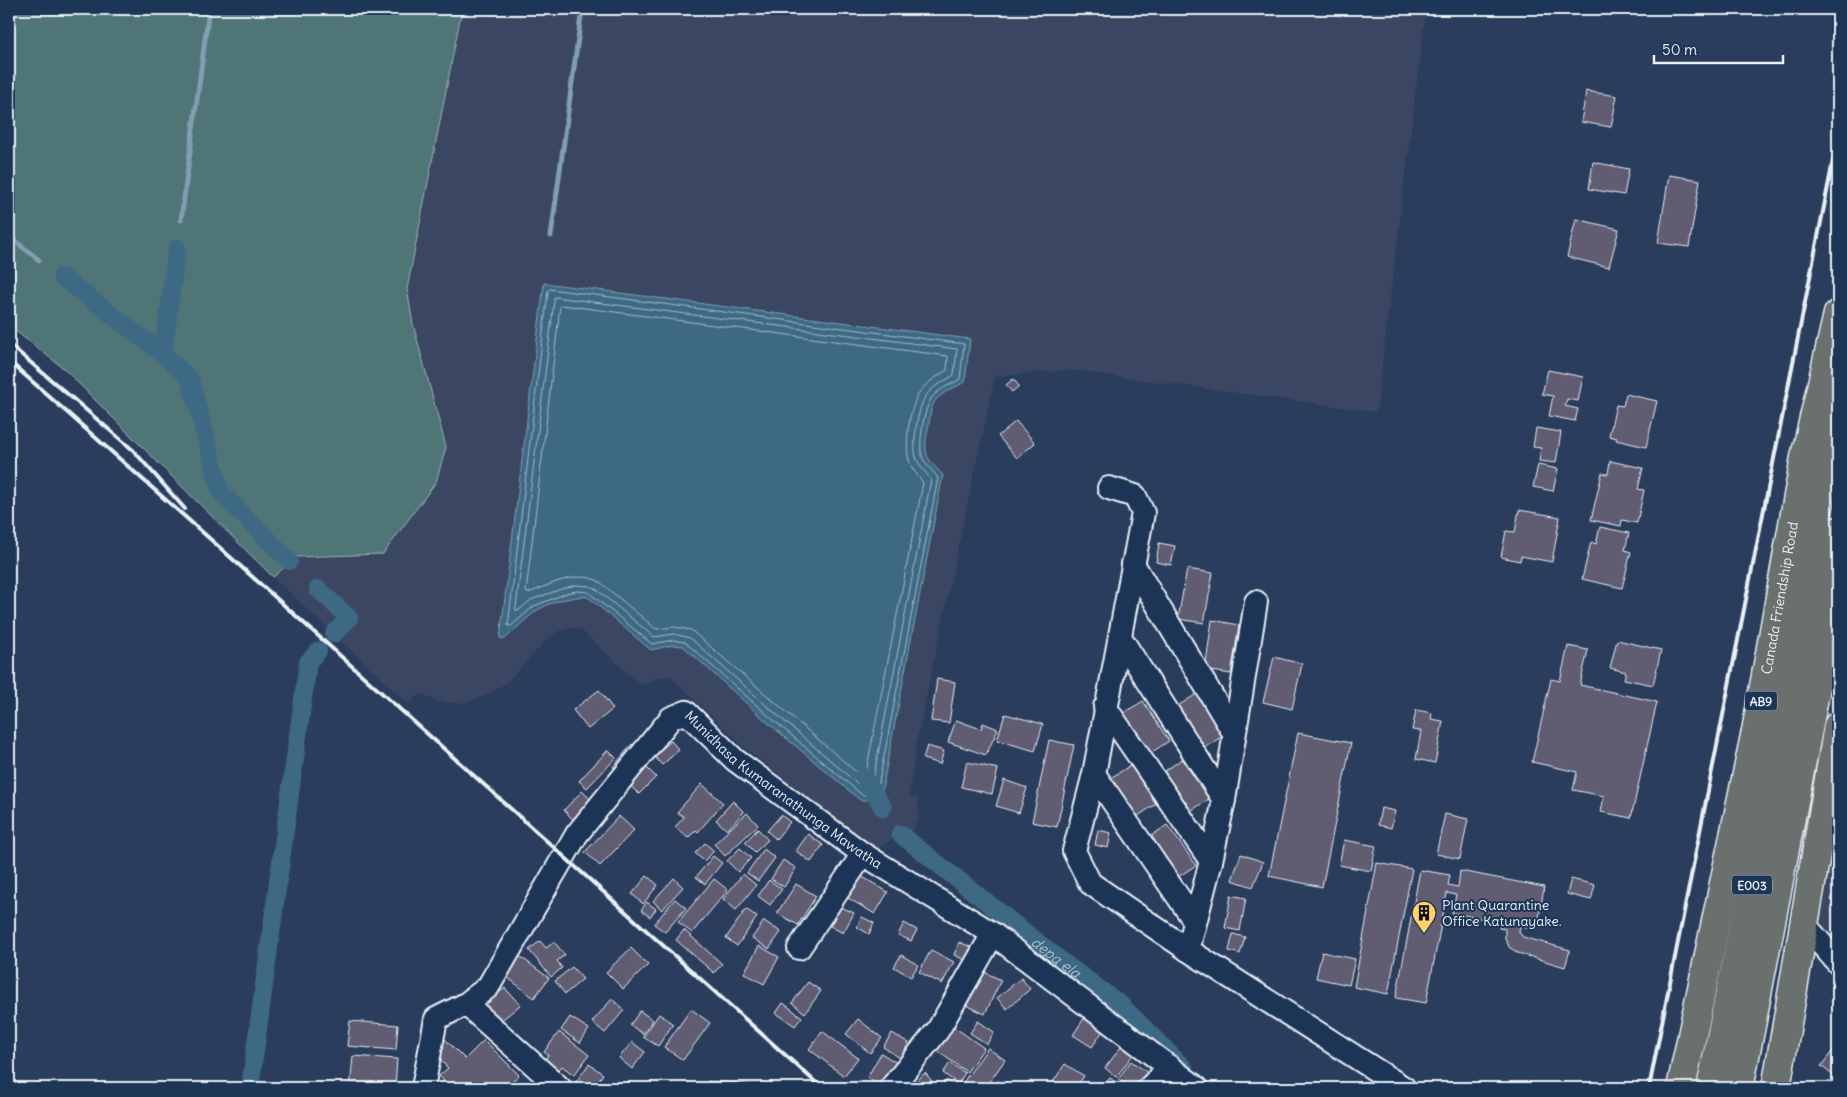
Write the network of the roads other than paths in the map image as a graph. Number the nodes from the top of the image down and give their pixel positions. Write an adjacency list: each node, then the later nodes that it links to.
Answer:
1 (1838, 314): 30 (main road, Canada Friendship Road / AB9)
2 (1838, 362): 8 (main road, E003)
3 (1109, 488): 5 (street)
4 (1838, 531): 8 (main road, E003)
5 (1133, 564): 7 (street); 11 (street)
6 (1256, 602): 11 (street)
7 (1120, 637): 9 (street); 13 (street)
8 (1804, 682): 31 (main road, E003); 32 (main road, E003)
9 (1105, 707): 12 (street); 15 (street)
10 (1838, 726): 17 (main road)
11 (1234, 733): 13 (street)
12 (1094, 774): 16 (street); 20 (street)
13 (1224, 800): 15 (street)
14 (863, 854): 18 (street, Munidhasa Kumaranathunga Mawatha); 19 (street); 22 (street, Munidhasa Kumaranathunga Mawatha)
15 (1211, 861): 16 (street)
16 (1194, 920): 20 (street)
17 (1805, 925): 21 (street); 33 (main road)
18 (993, 934): 23 (street, Munidhasa Kumaranathunga Mawatha); 26 (street)
19 (799, 948)
20 (1188, 950): 29 (street)
21 (1838, 963)
22 (466, 1004): 24 (street, Munidhasa Kumaranathunga Mawatha); 25 (street)
23 (1170, 1067): 27 (street); 28 (street, Munidhasa Kumaranathunga Mawatha)
24 (423, 1088)
25 (560, 1088)
26 (891, 1088)
27 (1149, 1088)
28 (1197, 1088)
29 (1404, 1088)
30 (1681, 1088)
31 (1711, 1088)
32 (1739, 1088)
33 (1776, 1088)

